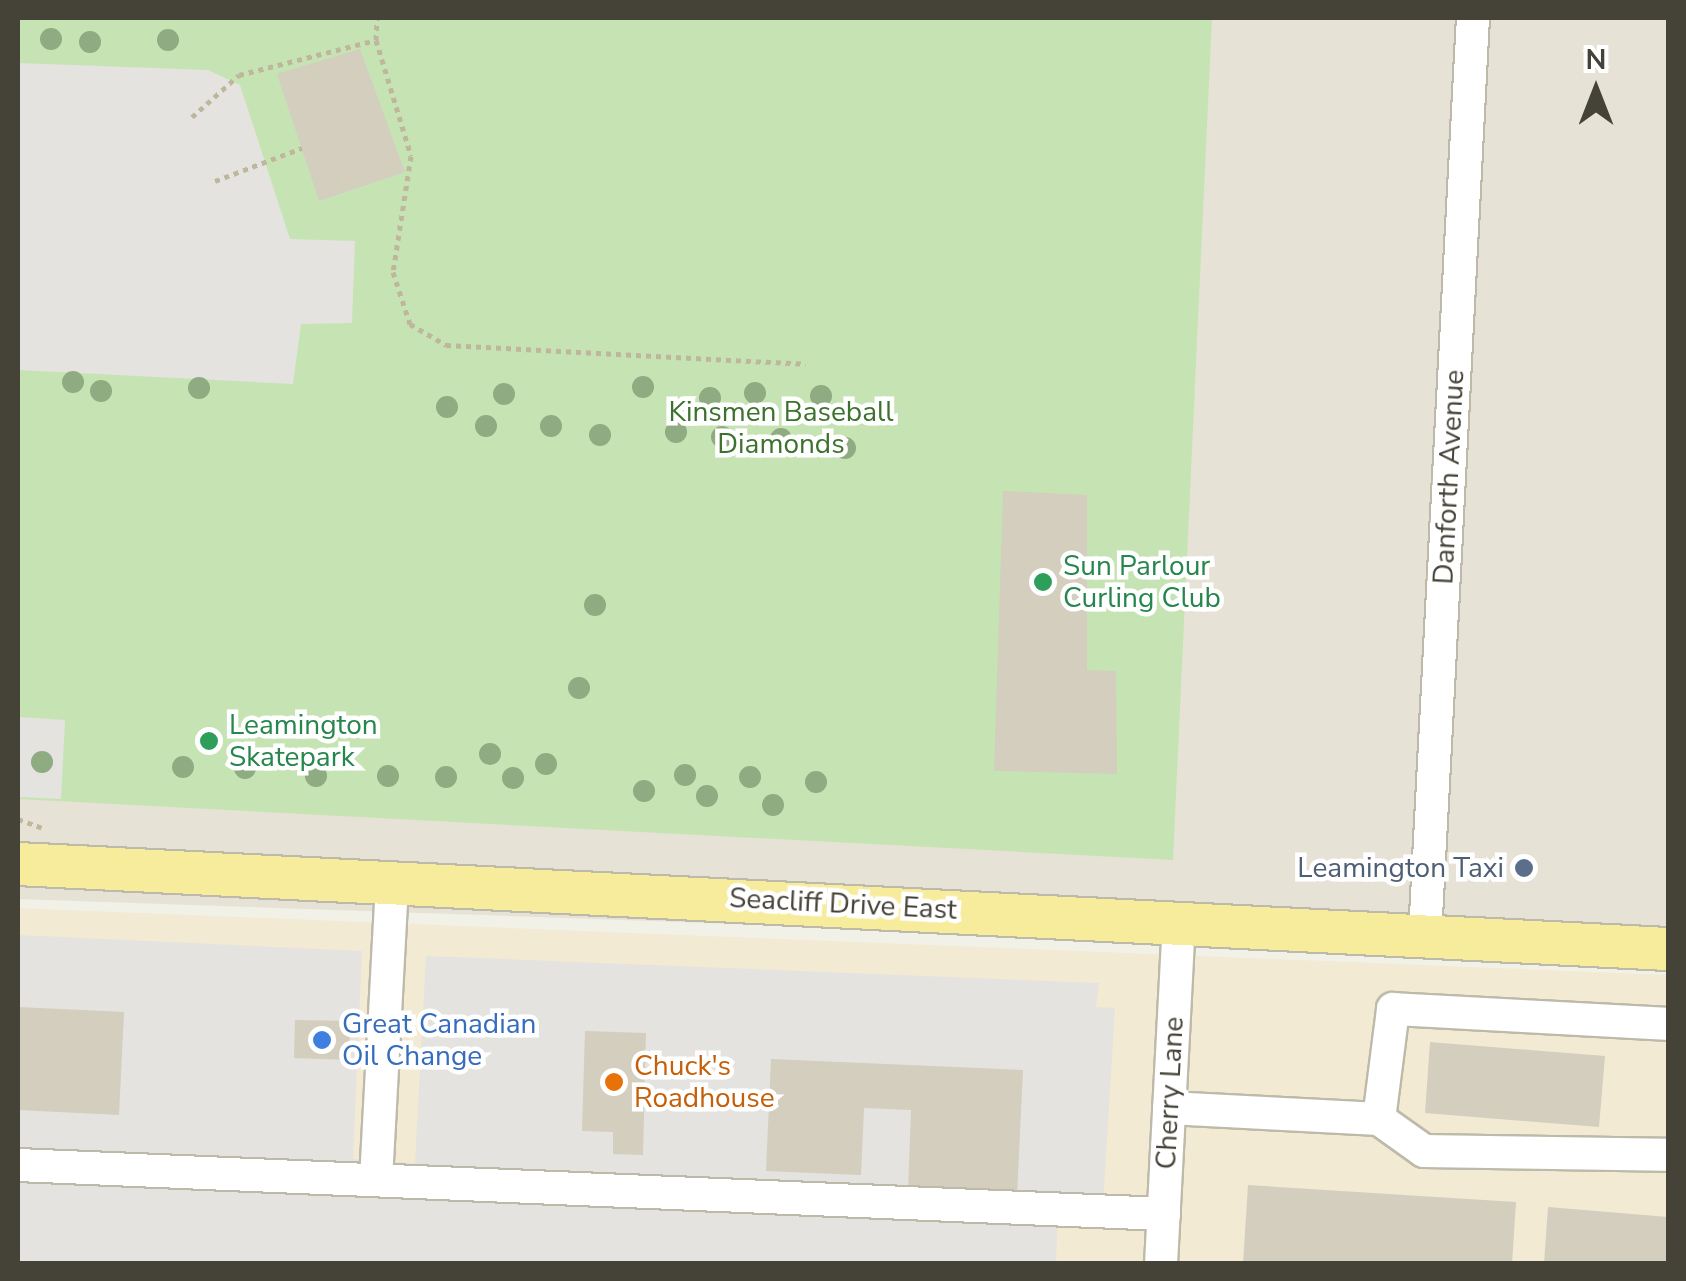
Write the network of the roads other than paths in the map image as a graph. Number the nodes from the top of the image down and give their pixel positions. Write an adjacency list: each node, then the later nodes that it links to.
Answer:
1 (1473, 18): 5 (street, Danforth Avenue)
2 (18, 864): 3 (main road, Seacliff Drive East)
3 (392, 881): 4 (main road, Seacliff Drive East); 12 (street)
4 (1180, 922): 5 (main road, Seacliff Drive East); 8 (street, Cherry Lane)
5 (1425, 936): 6 (main road, Seacliff Drive East)
6 (1668, 949)
7 (1668, 1024): 9 (street)
8 (1170, 1108): 9 (street); 13 (street, Cherry Lane)
9 (1379, 1119): 10 (street)
10 (1668, 1155)
11 (18, 1165): 12 (street)
12 (376, 1180): 13 (street)
13 (1164, 1214): 14 (street, Cherry Lane)
14 (1161, 1264)

